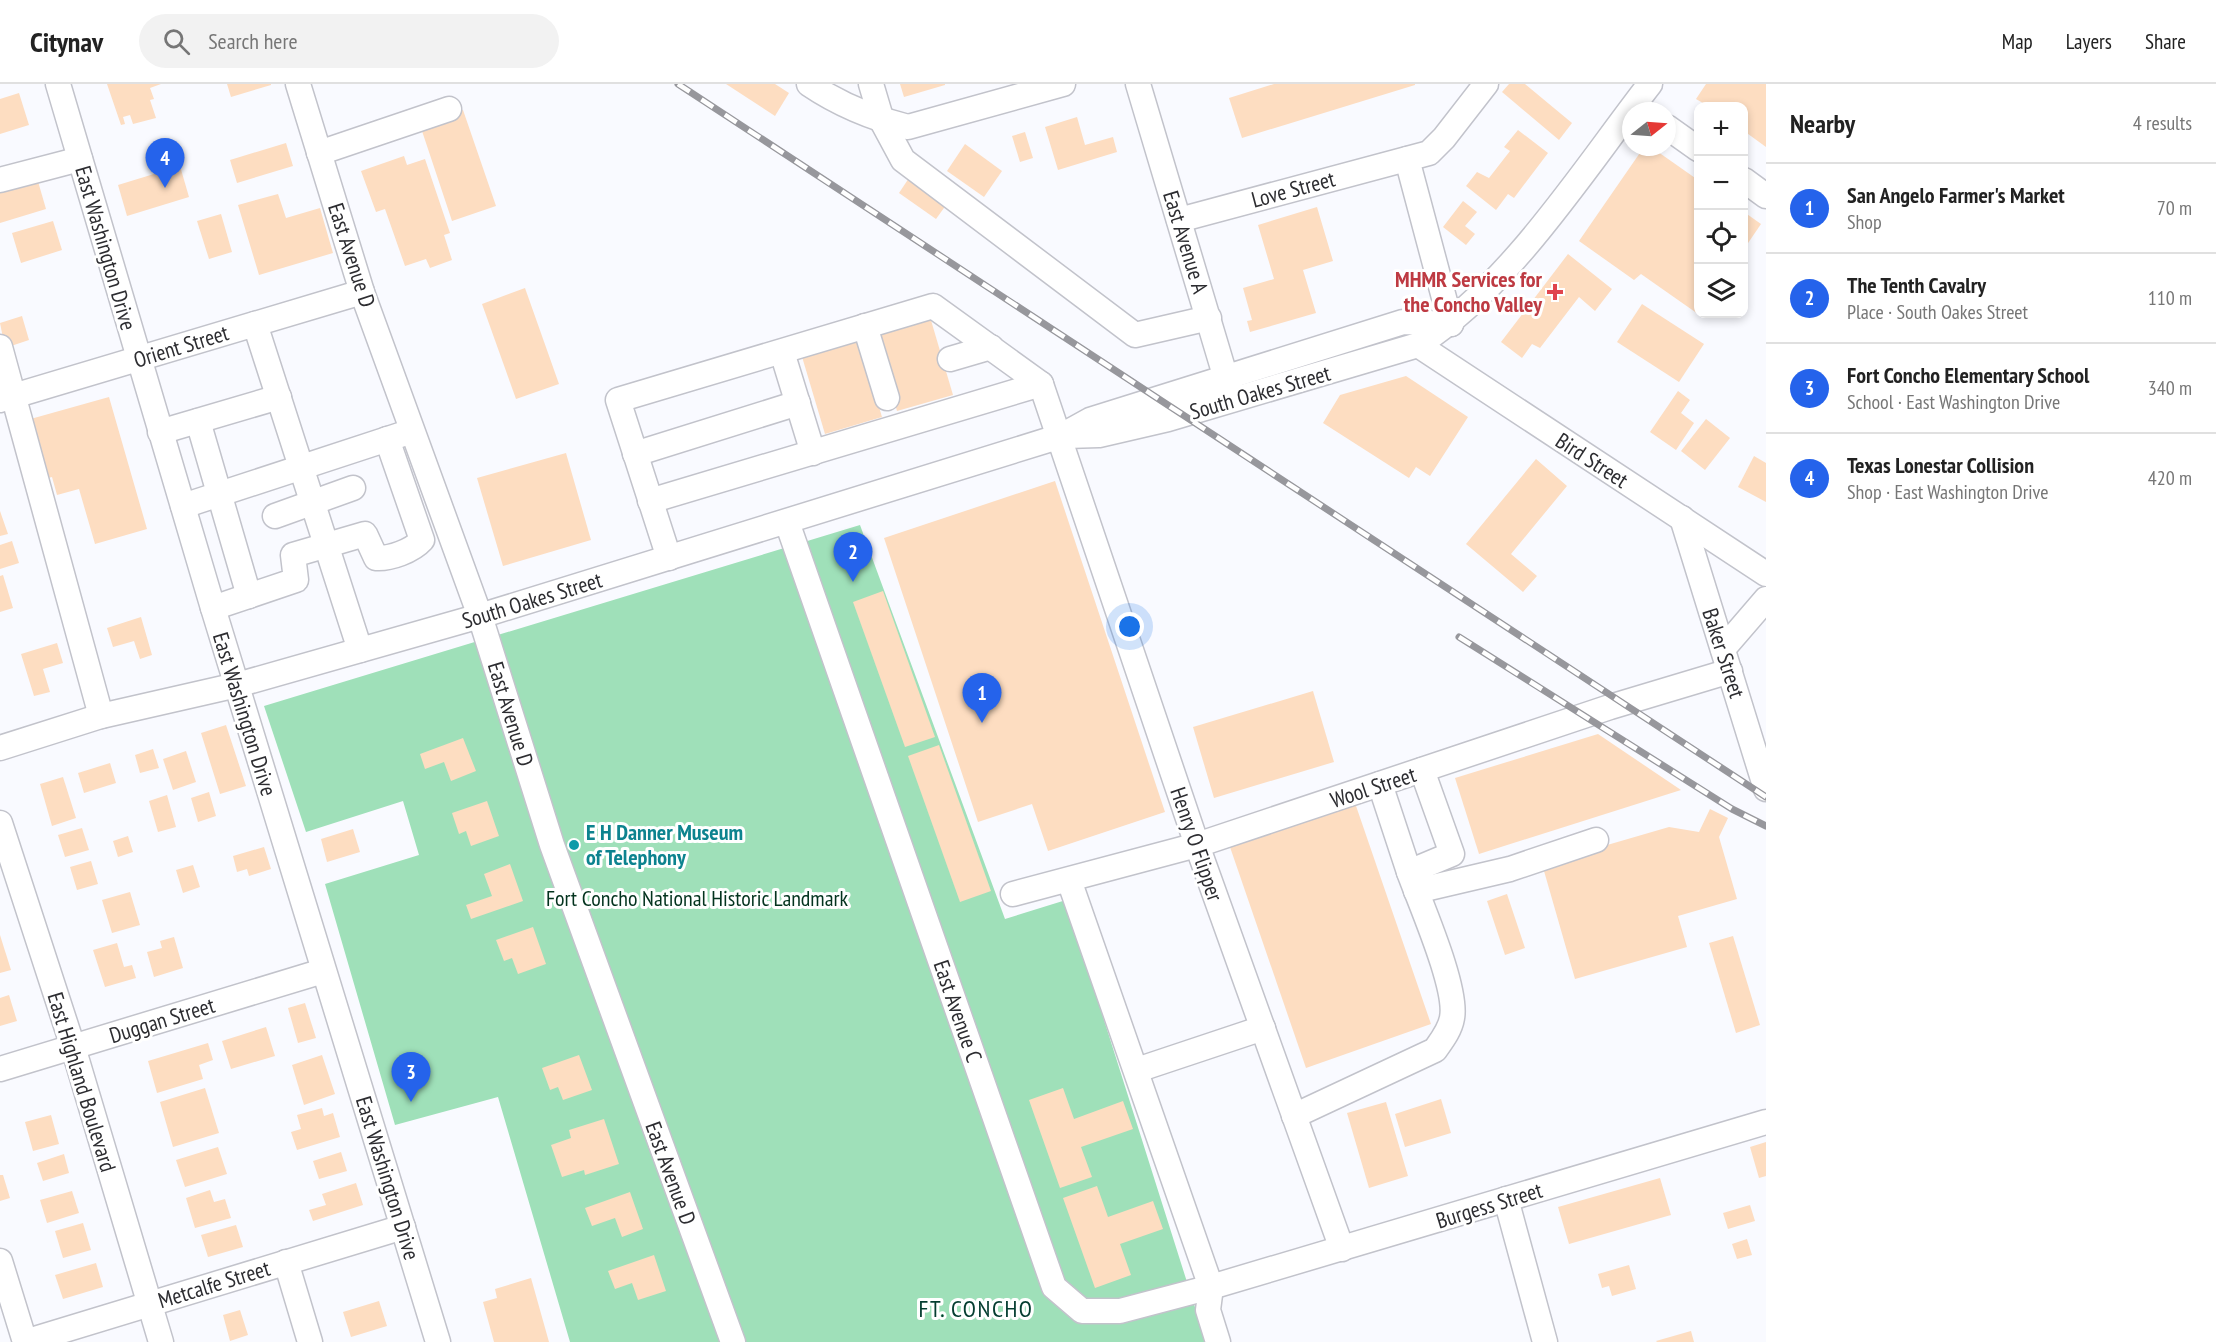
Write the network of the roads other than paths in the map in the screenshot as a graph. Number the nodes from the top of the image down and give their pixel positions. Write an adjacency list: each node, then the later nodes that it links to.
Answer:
1 (58, 84): 16 (street, East Washington Drive)
2 (298, 84): 15 (street, East Avenue D)
3 (809, 84): 11 (street)
4 (871, 84): 11 (street)
5 (1063, 84): 11 (street)
6 (1138, 84): 21 (street, East Avenue A)
7 (1486, 84): 17 (street, Love Street)
8 (1650, 84): 9 (street, South Oakes Street)
9 (1642, 102)
10 (449, 109): 15 (street)
11 (882, 121): 23 (street)
12 (1622, 129): 25 (street, South Oakes Street)
13 (1676, 133): 14 (street)
14 (1694, 146)
15 (319, 153): 22 (street, East Avenue D)
16 (80, 159): 18 (street); 31 (street, East Washington Drive)
17 (1407, 159): 21 (street, Love Street); 25 (street)
18 (0, 180)
19 (1748, 183): 20 (street)
20 (1766, 196)
21 (1179, 220): 23 (street, East Avenue A)
22 (362, 292): 24 (street, Orient Street); 41 (street, East Avenue D)
23 (1209, 318): 33 (street, East Avenue A)
24 (255, 324): 31 (street, Orient Street); 35 (street)
25 (1451, 324): 27 (street, South Oakes Street); 33 (street, South Oakes Street)
26 (865, 326): 29 (street); 30 (street); 37 (street)
27 (1418, 345): 38 (street, South Oakes Street); 54 (street, Bird Street)
28 (0, 347): 36 (street)
29 (991, 347): 32 (street); 34 (street)
30 (782, 352): 39 (street); 46 (street)
31 (138, 359): 36 (street, Orient Street); 42 (street, East Washington Drive)
32 (950, 359)
33 (1226, 378): 38 (street, East Avenue A); 43 (street, South Oakes Street)
34 (1041, 384): 43 (street, Henry O Flipper); 45 (street)
35 (279, 397): 40 (street); 47 (street)
36 (7, 398): 68 (street)
37 (886, 398)
38 (1233, 401): 43 (street, South Oakes Street)
39 (798, 403): 45 (street); 46 (street)
40 (198, 421): 42 (street); 49 (street)
41 (413, 430): 44 (street); 56 (street, East Avenue D)
42 (160, 432): 52 (street, East Washington Drive)
43 (1061, 436): 55 (street, South Oakes Street); 75 (street, Henry O Flipper)
44 (387, 439): 47 (street); 57 (street)
45 (813, 453): 50 (street)
46 (635, 454): 50 (street)
47 (301, 468): 49 (street); 51 (street)
48 (353, 488): 51 (street)
49 (219, 494): 52 (street); 61 (street)
50 (650, 501): 59 (street)
51 (312, 502): 53 (street); 58 (street)
52 (183, 506): 63 (street, East Washington Drive)
53 (275, 516)
54 (1682, 518): 60 (street, Bird Street); 66 (street, Baker Street)
55 (787, 522): 59 (street, South Oakes Street); 91 (street, East Avenue C)
56 (449, 531): 57 (street); 64 (street, East Avenue D)
57 (422, 540): 58 (street)
58 (326, 547): 61 (street); 65 (street)
59 (669, 558): 64 (street, South Oakes Street)
60 (1766, 574)
61 (249, 596): 63 (street)
62 (1766, 599): 66 (street)
63 (213, 608): 67 (street, East Washington Drive)
64 (480, 616): 65 (street, South Oakes Street); 97 (street, East Avenue D)
65 (360, 650): 67 (street, South Oakes Street)
66 (1727, 660): 70 (street, Wool Street); 72 (street, Baker Street)
67 (237, 685): 68 (street, South Oakes Street); 79 (street, East Washington Drive)
68 (101, 716): 69 (street, South Oakes Street)
69 (0, 748)
70 (1422, 770): 71 (street, Wool Street); 77 (street)
71 (1380, 784): 75 (street, Wool Street); 77 (street)
72 (1766, 789)
73 (0, 823): 81 (street, East Highland Boulevard)
74 (1596, 840): 77 (street)
75 (1197, 845): 76 (street, Wool Street); 80 (street, Henry O Flipper)
76 (1069, 880): 78 (street, Wool Street); 83 (street)
77 (1413, 882): 84 (street)
78 (1013, 894)
79 (323, 971): 81 (street, Duggan Street); 87 (street, East Washington Drive)
80 (1263, 1028): 83 (street); 84 (street, Henry O Flipper)
81 (73, 1047): 82 (street, Duggan Street); 92 (street, East Highland Boulevard)
82 (0, 1069)
83 (1137, 1070): 91 (street)
84 (1294, 1116): 88 (street, Henry O Flipper)
85 (1766, 1122): 86 (street, Burgess Street)
86 (1506, 1199): 88 (street, Burgess Street); 99 (street)
87 (403, 1227): 90 (street, Metcalfe Street); 96 (street, East Washington Drive)
88 (1342, 1249): 91 (street, Burgess Street)
89 (0, 1261): 93 (street)
90 (286, 1262): 92 (street, Metcalfe Street); 95 (street)
91 (1211, 1287): 98 (street)
92 (149, 1304): 93 (street, Metcalfe Street); 94 (street, East Highland Boulevard)
93 (25, 1342)
94 (161, 1342)
95 (310, 1342)
96 (438, 1342)
97 (733, 1342)
98 (1218, 1342)
99 (1545, 1342)

